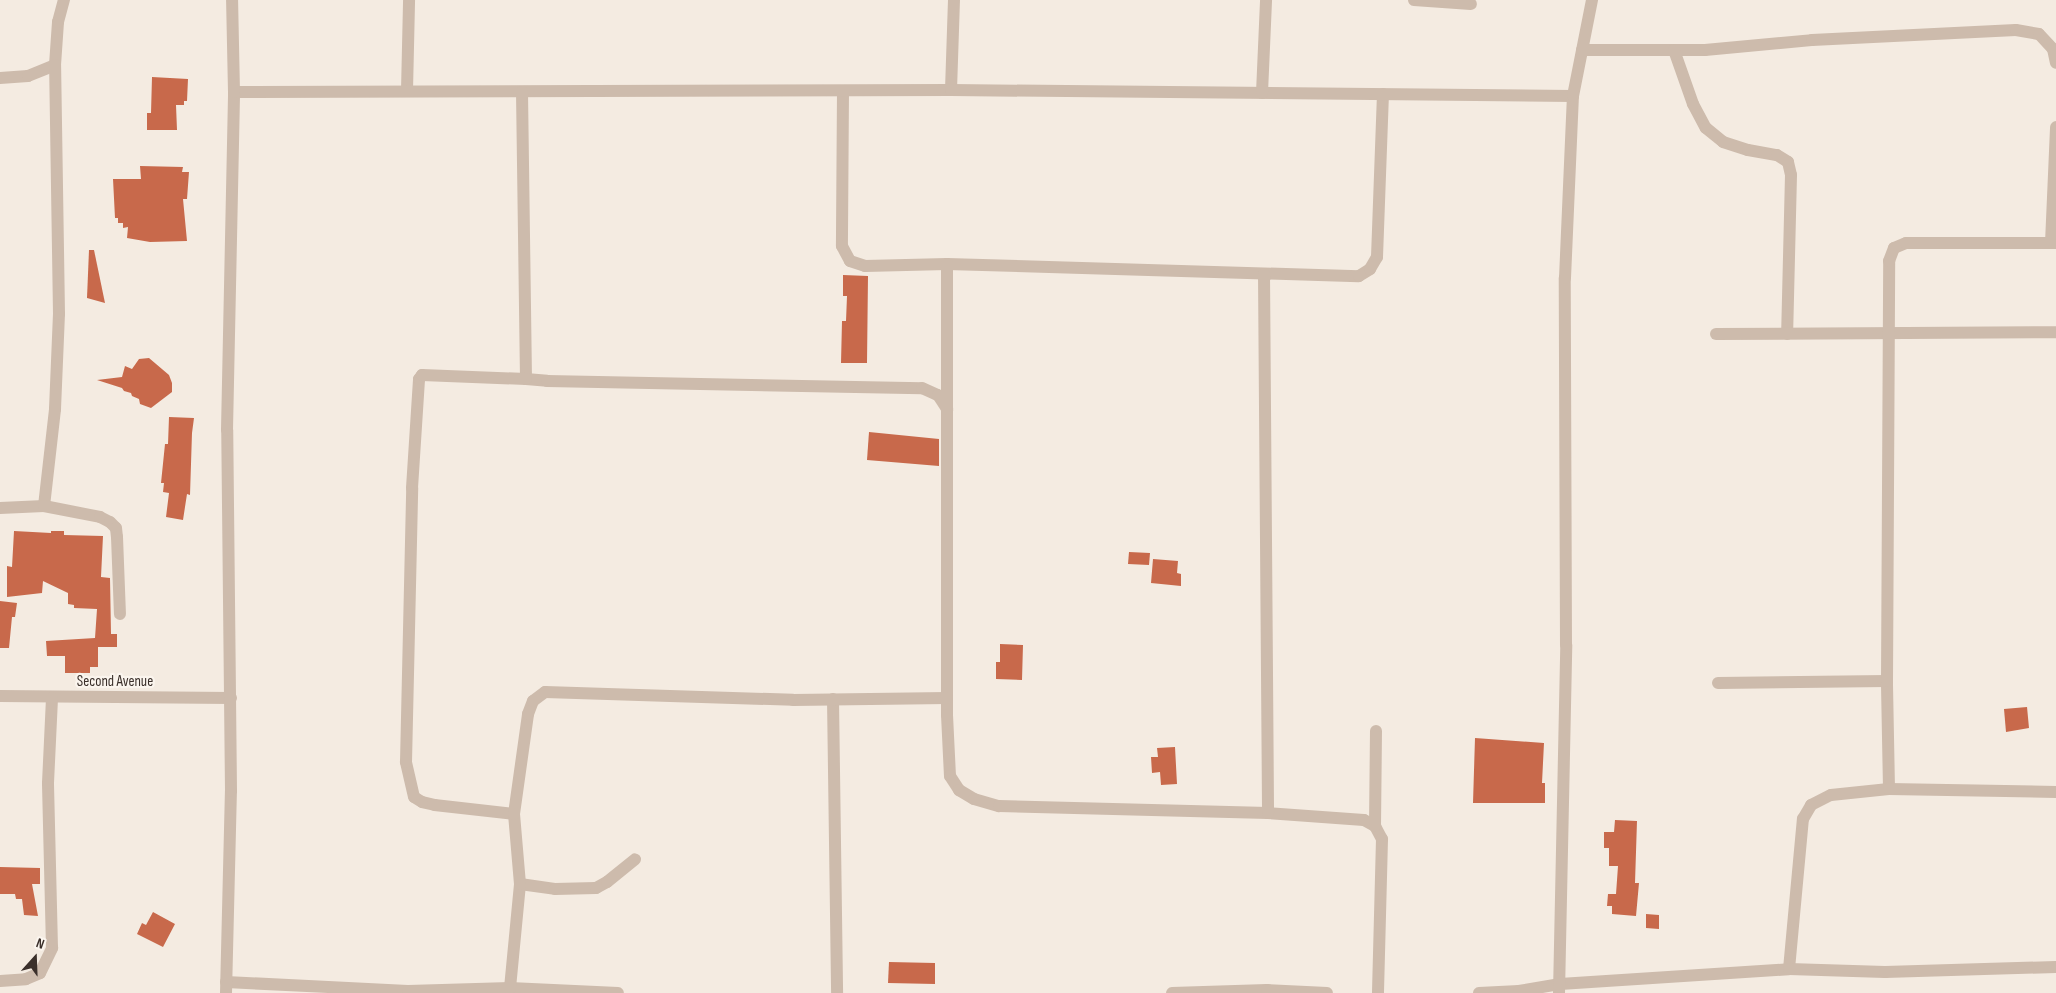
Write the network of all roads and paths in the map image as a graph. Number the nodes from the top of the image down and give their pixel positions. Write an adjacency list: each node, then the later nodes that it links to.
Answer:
1 (64, 0): 12 (street)
2 (232, 0): 16 (street)
3 (409, 0): 17 (street)
4 (954, 0): 15 (street)
5 (1266, 0): 19 (street)
6 (1414, 0): 8 (street)
7 (1592, 0): 9 (street)
8 (1471, 4)
9 (1582, 50): 10 (street); 21 (street)
10 (1674, 50): 11 (street); 29 (street)
11 (2056, 62)
12 (55, 65): 13 (street); 32 (street)
13 (0, 78)
14 (843, 90): 15 (street); 18 (street); 24 (street)
15 (952, 90): 19 (street)
16 (234, 92): 17 (street); 39 (street)
17 (407, 92): 18 (street)
18 (522, 92): 30 (street)
19 (1262, 93): 20 (street)
20 (1383, 94): 21 (street); 25 (street)
21 (1573, 96): 55 (street)
22 (2056, 127): 23 (street)
23 (2054, 243): 27 (street)
24 (947, 264): 25 (street); 31 (street)
25 (1264, 274): 45 (street)
26 (2056, 332): 27 (street)
27 (1889, 333): 29 (street); 35 (street)
28 (1716, 334): 29 (street)
29 (1787, 334)
30 (526, 379): 31 (street); 46 (street)
31 (947, 409): 40 (street)
32 (44, 506): 33 (street); 34 (street)
33 (0, 508)
34 (120, 614)
35 (1887, 681): 36 (street); 43 (street)
36 (1718, 683)
37 (0, 696): 38 (street, Second Avenue)
38 (52, 698): 39 (street, Second Avenue); 52 (street)
39 (231, 698): 53 (street)
40 (947, 698): 41 (street); 45 (street)
41 (833, 699): 46 (street); 59 (street)
42 (1376, 731): 47 (street)
43 (1890, 789): 44 (street); 51 (street)
44 (2056, 792)
45 (1268, 813): 47 (street)
46 (514, 814): 49 (street)
47 (1375, 826): 62 (street)
48 (635, 859): 49 (street)
49 (520, 884): 54 (street)
50 (2056, 967): 51 (street)
51 (1789, 969): 55 (street)
52 (0, 981)
53 (226, 988): 56 (street)
54 (510, 988): 56 (street); 58 (street)
55 (1560, 989): 63 (street)
56 (408, 992)
57 (1267, 992): 60 (street); 61 (street)
58 (618, 993)
59 (837, 993)
60 (1172, 993)
61 (1327, 993)
62 (1378, 993)
63 (1479, 993)

